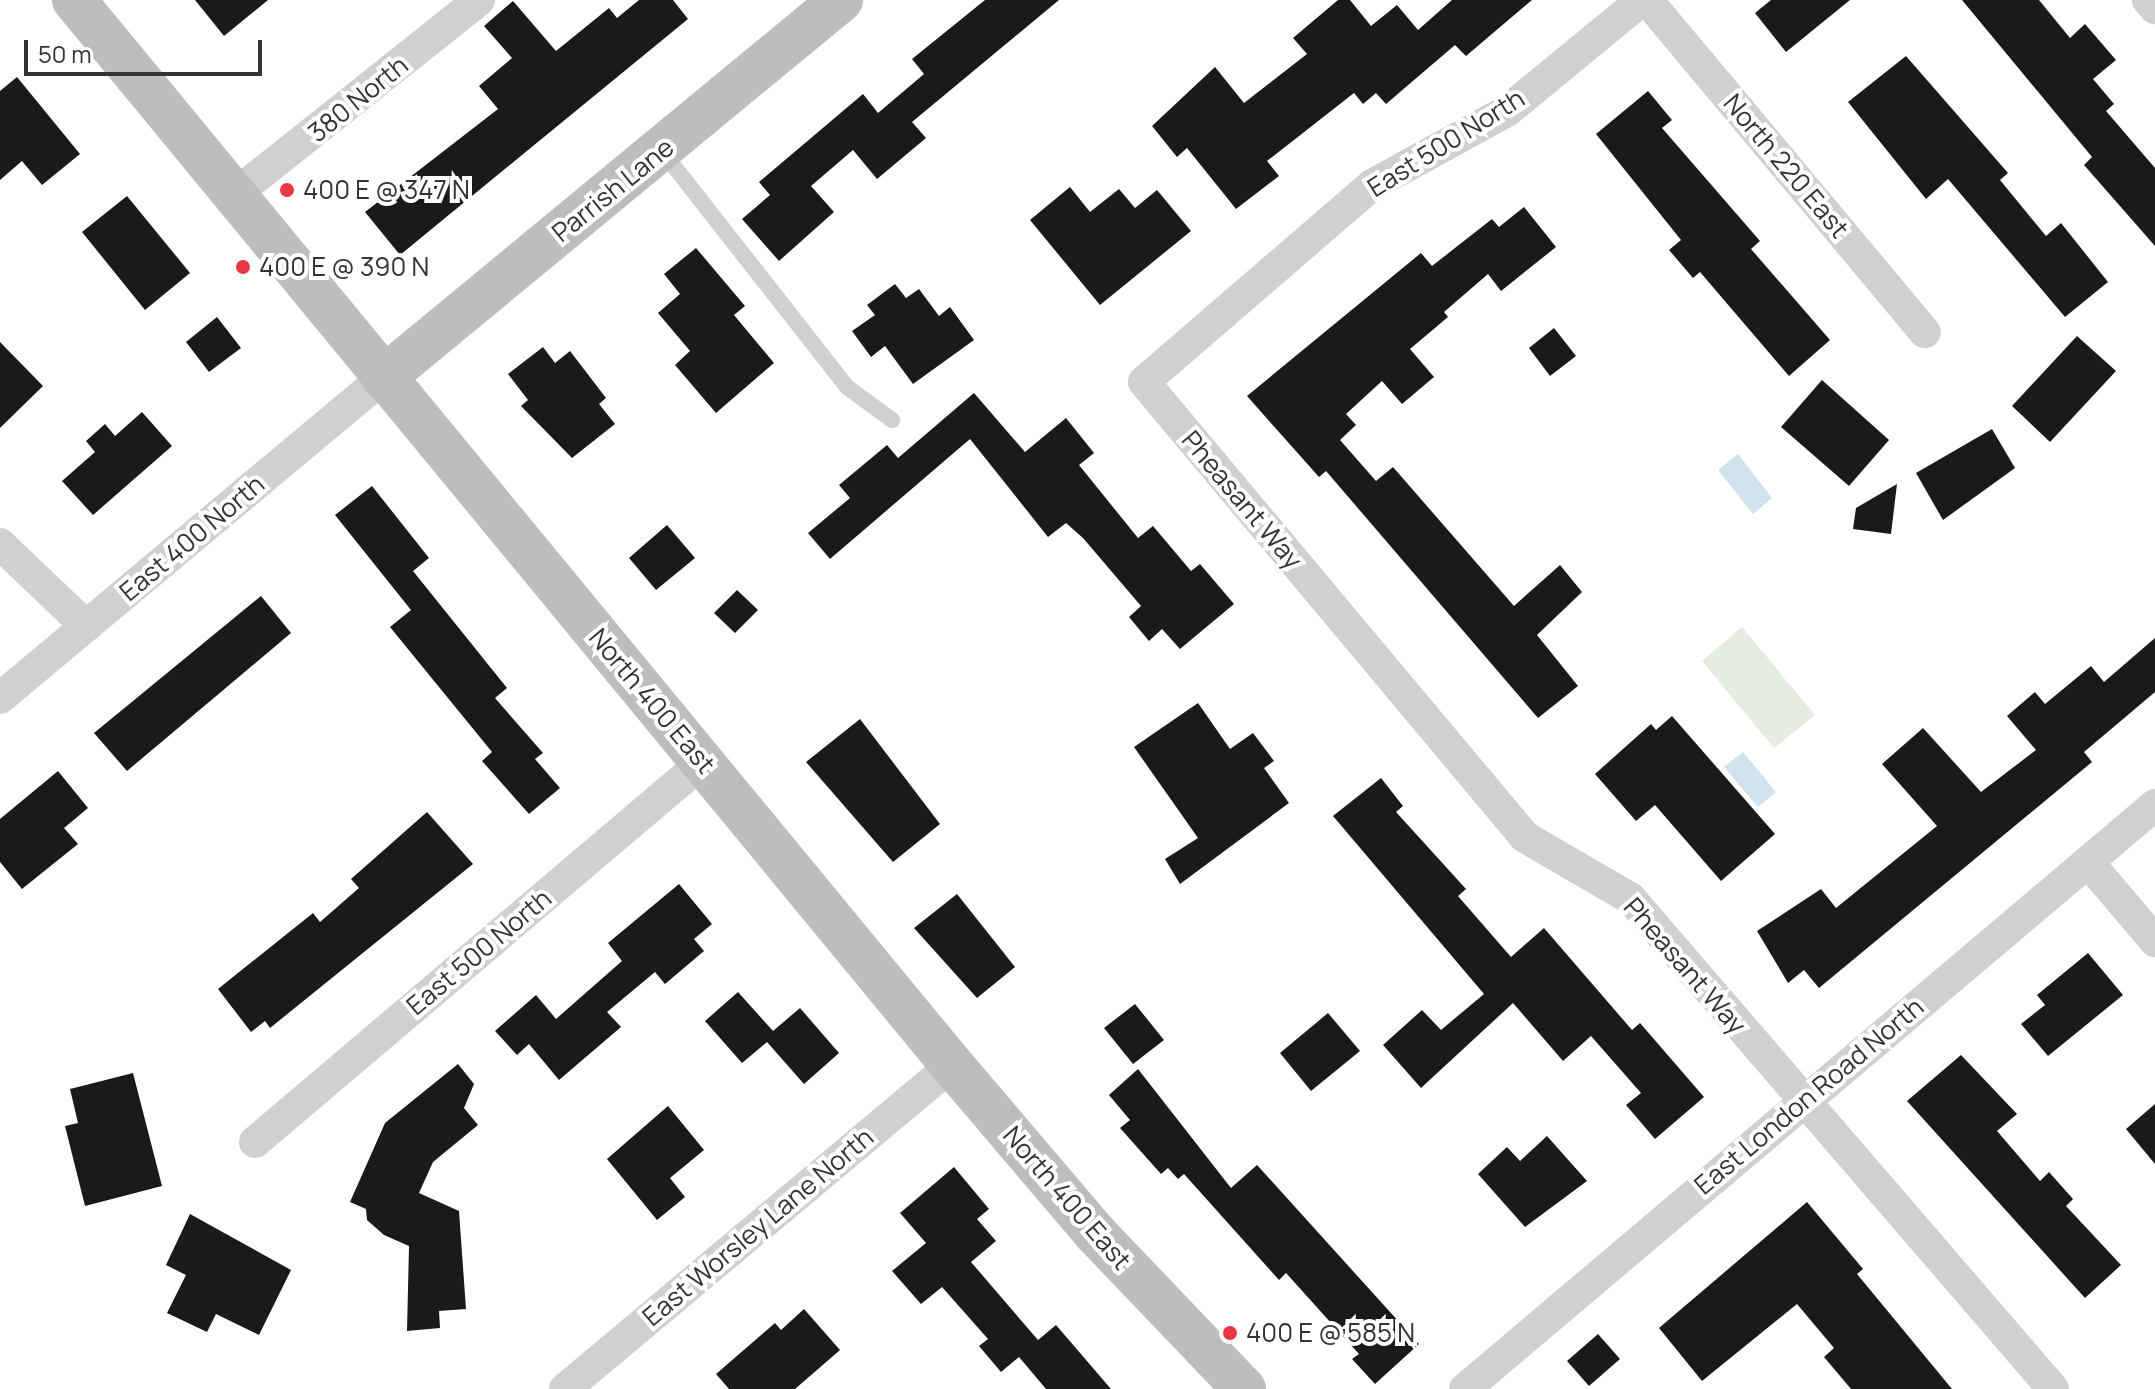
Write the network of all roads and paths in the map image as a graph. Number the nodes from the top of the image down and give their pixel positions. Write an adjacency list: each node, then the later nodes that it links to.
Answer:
1 (74, 0): 8 (street, North 400 East)
2 (479, 0): 8 (street, 380 North)
3 (841, 0): 7 (street, Parrish Lane)
4 (1644, 0): 9 (street, North 220 East); 11 (street, East 500 North)
5 (2148, 0): 6 (street)
6 (2155, 8)
7 (661, 150): 10 (street, Parrish Lane); 12 (lane)
8 (234, 195): 10 (street, North 400 East)
9 (1925, 332)
10 (383, 378): 14 (street, East 400 North); 16 (street, North 400 East)
11 (1144, 382): 21 (street, Pheasant Way)
12 (892, 420)
13 (0, 544): 14 (street)
14 (86, 626): 15 (street, East 400 North)
15 (0, 698)
16 (703, 762): 20 (street, North 400 East); 22 (street, East 500 North)
17 (2155, 805): 18 (street, East London Road North)
18 (2088, 862): 19 (street); 21 (street, East London Road North)
19 (2155, 941)
20 (952, 1065): 23 (street, East Worsley Lane North); 24 (street, North 400 East)
21 (1802, 1102): 25 (street, East London Road North); 26 (street, Pheasant Way)
22 (255, 1142)
23 (565, 1389)
24 (1244, 1389)
25 (1465, 1389)
26 (2053, 1389)

